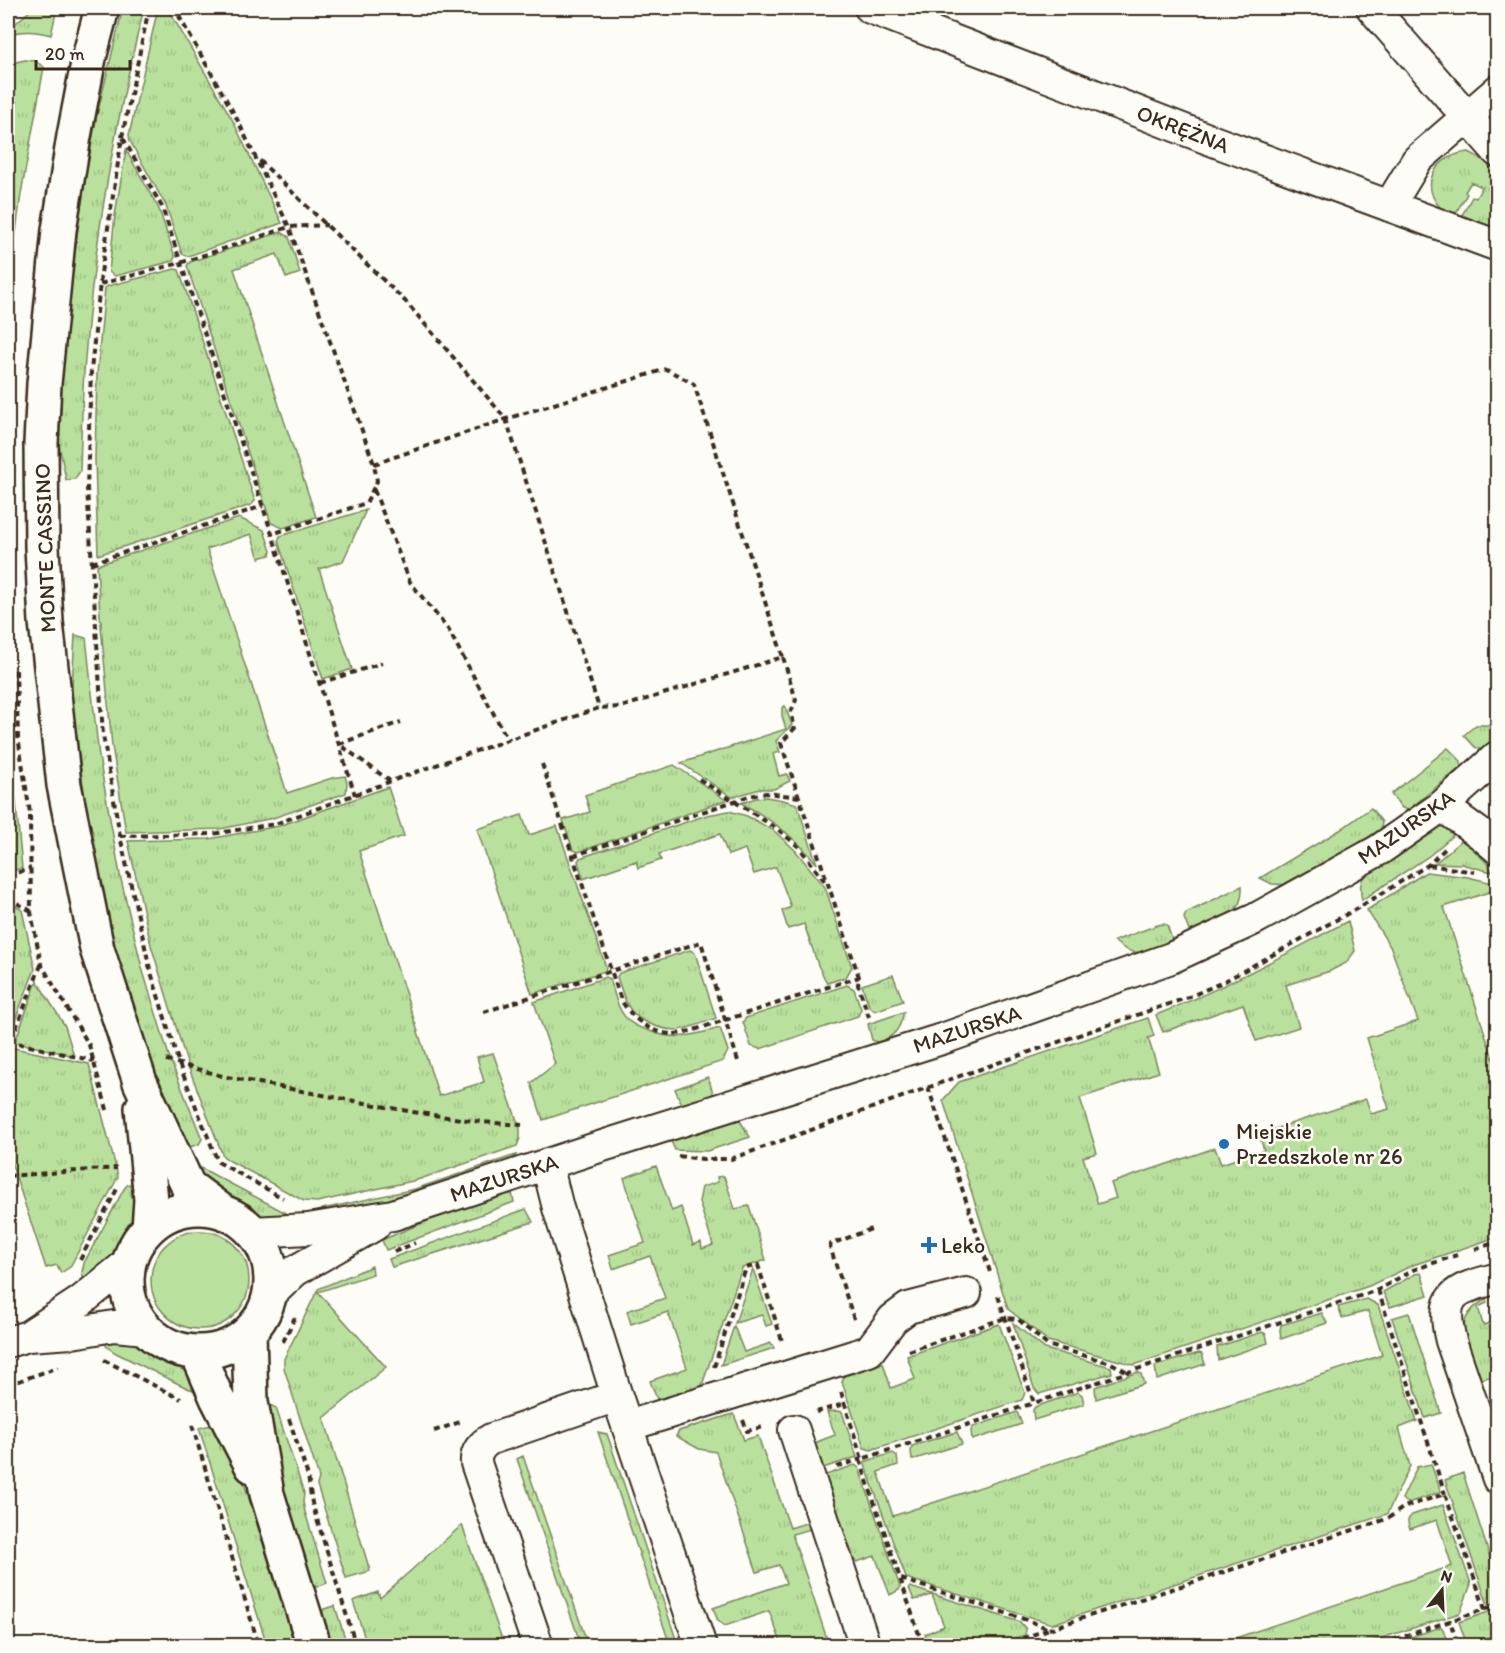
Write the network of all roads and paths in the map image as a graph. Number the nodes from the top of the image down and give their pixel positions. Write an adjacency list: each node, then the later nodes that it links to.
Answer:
1 (10, 8): 8 (path)
2 (18, 8): 8 (path)
3 (102, 8): 60 (main road, MONTE CASSINO)
4 (150, 8): 11 (path)
5 (172, 8): 13 (path)
6 (870, 8): 14 (street, OKRĘŻNA)
7 (1372, 8): 10 (street)
8 (8, 14)
9 (1497, 90): 10 (street)
10 (1467, 117): 12 (street); 14 (street)
11 (122, 137): 18 (path); 19 (path)
12 (1497, 152)
13 (256, 157): 15 (path); 16 (path)
14 (1389, 206): 17 (street, OKRĘŻNA)
15 (327, 225): 16 (path); 20 (path)
16 (289, 227): 18 (path); 21 (path)
17 (1497, 246)
18 (180, 262): 19 (path); 23 (path)
19 (100, 284): 25 (path)
20 (506, 419): 21 (path); 26 (path); 29 (path)
21 (374, 464): 22 (path)
22 (373, 489): 24 (path); 31 (path)
23 (262, 506): 24 (path); 25 (path)
24 (272, 534): 28 (path)
25 (92, 563): 41 (path)
26 (783, 657): 29 (path); 38 (path)
27 (382, 663): 28 (path)
28 (320, 683): 32 (path)
29 (599, 708): 31 (path)
30 (400, 722): 32 (path)
31 (510, 740): 36 (path)
32 (339, 744): 36 (path); 37 (path)
33 (1497, 756): 40 (street, MAZURSKA)
34 (542, 764): 42 (path)
35 (699, 779): 39 (path)
36 (391, 782): 37 (path)
37 (355, 795): 41 (path)
38 (799, 797): 39 (path); 46 (path)
39 (734, 801): 42 (path); 46 (path)
40 (1442, 806): 43 (street); 64 (street, MAZURSKA)
41 (120, 836): 59 (path)
42 (573, 856): 50 (path)
43 (1492, 862): 61 (path)
44 (31, 868): 45 (path)
45 (8, 876)
46 (829, 886): 51 (path)
47 (8, 898): 48 (path)
48 (31, 912)
49 (41, 964): 55 (path)
50 (611, 971): 52 (path); 54 (path); 54 (path)
51 (859, 977): 53 (path); 54 (path)
52 (484, 1012)
53 (869, 1017)
54 (725, 1020): 57 (path)
55 (9, 1042): 56 (path); 58 (path)
56 (8, 1048)
57 (738, 1061)
58 (95, 1062)
59 (180, 1064): 60 (path); 62 (path); 67 (path)
60 (135, 1067): 68 (main road, MONTE CASSINO); 70 (main road, MONTE CASSINO)
61 (928, 1087): 63 (path); 77 (path)
62 (522, 1125)
63 (675, 1156)
64 (548, 1164): 69 (street, MAZURSKA); 98 (street)
65 (122, 1168): 66 (path)
66 (8, 1176)
67 (292, 1202)
68 (223, 1212): 70 (main road); 72 (main road)
69 (393, 1215): 72 (street, MAZURSKA); 81 (street, MAZURSKA)
70 (149, 1228): 76 (main road)
71 (874, 1228): 84 (path)
72 (253, 1232): 81 (main road)
73 (422, 1240): 75 (path)
74 (1497, 1242): 80 (path)
75 (392, 1253)
76 (128, 1263): 85 (main road); 87 (street)
77 (990, 1274)
78 (1497, 1278): 110 (street)
79 (980, 1289): 83 (path); 107 (street)
80 (1378, 1290): 95 (path); 112 (path)
81 (269, 1296): 86 (main road)
82 (297, 1314): 88 (path)
83 (1005, 1318): 91 (path); 95 (path); 100 (path)
84 (854, 1321)
85 (146, 1329): 87 (street); 89 (main road)
86 (249, 1332): 89 (main road); 111 (main road)
87 (18, 1339)
88 (281, 1345)
89 (197, 1352): 111 (main road)
90 (786, 1352): 94 (path)
91 (903, 1352)
92 (94, 1356): 99 (path)
93 (62, 1366): 96 (path)
94 (713, 1370)
95 (1128, 1372): 100 (path)
96 (8, 1384)
97 (838, 1385): 101 (path)
98 (617, 1396): 107 (street); 121 (street)
99 (184, 1401)
100 (1034, 1403): 101 (path)
101 (844, 1404): 106 (path)
102 (288, 1414): 120 (path)
103 (741, 1416): 106 (path)
104 (466, 1420): 108 (path)
105 (191, 1423): 118 (path)
106 (791, 1423): 123 (street)
107 (627, 1426): 122 (street)
108 (434, 1431)
109 (860, 1460): 113 (path)
110 (1497, 1479)
111 (267, 1494): 119 (main road)
112 (1445, 1494): 115 (path); 117 (path)
113 (901, 1579): 117 (path); 124 (path)
114 (1497, 1605): 115 (path)
115 (1485, 1610): 116 (path)
116 (1450, 1621): 126 (path); 127 (path)
117 (1049, 1629): 125 (path)
118 (259, 1646)
119 (314, 1646)
120 (356, 1646)
121 (538, 1646)
122 (701, 1646)
123 (865, 1646)
124 (924, 1646)
125 (1001, 1646)
126 (1375, 1646)
127 (1458, 1646)

